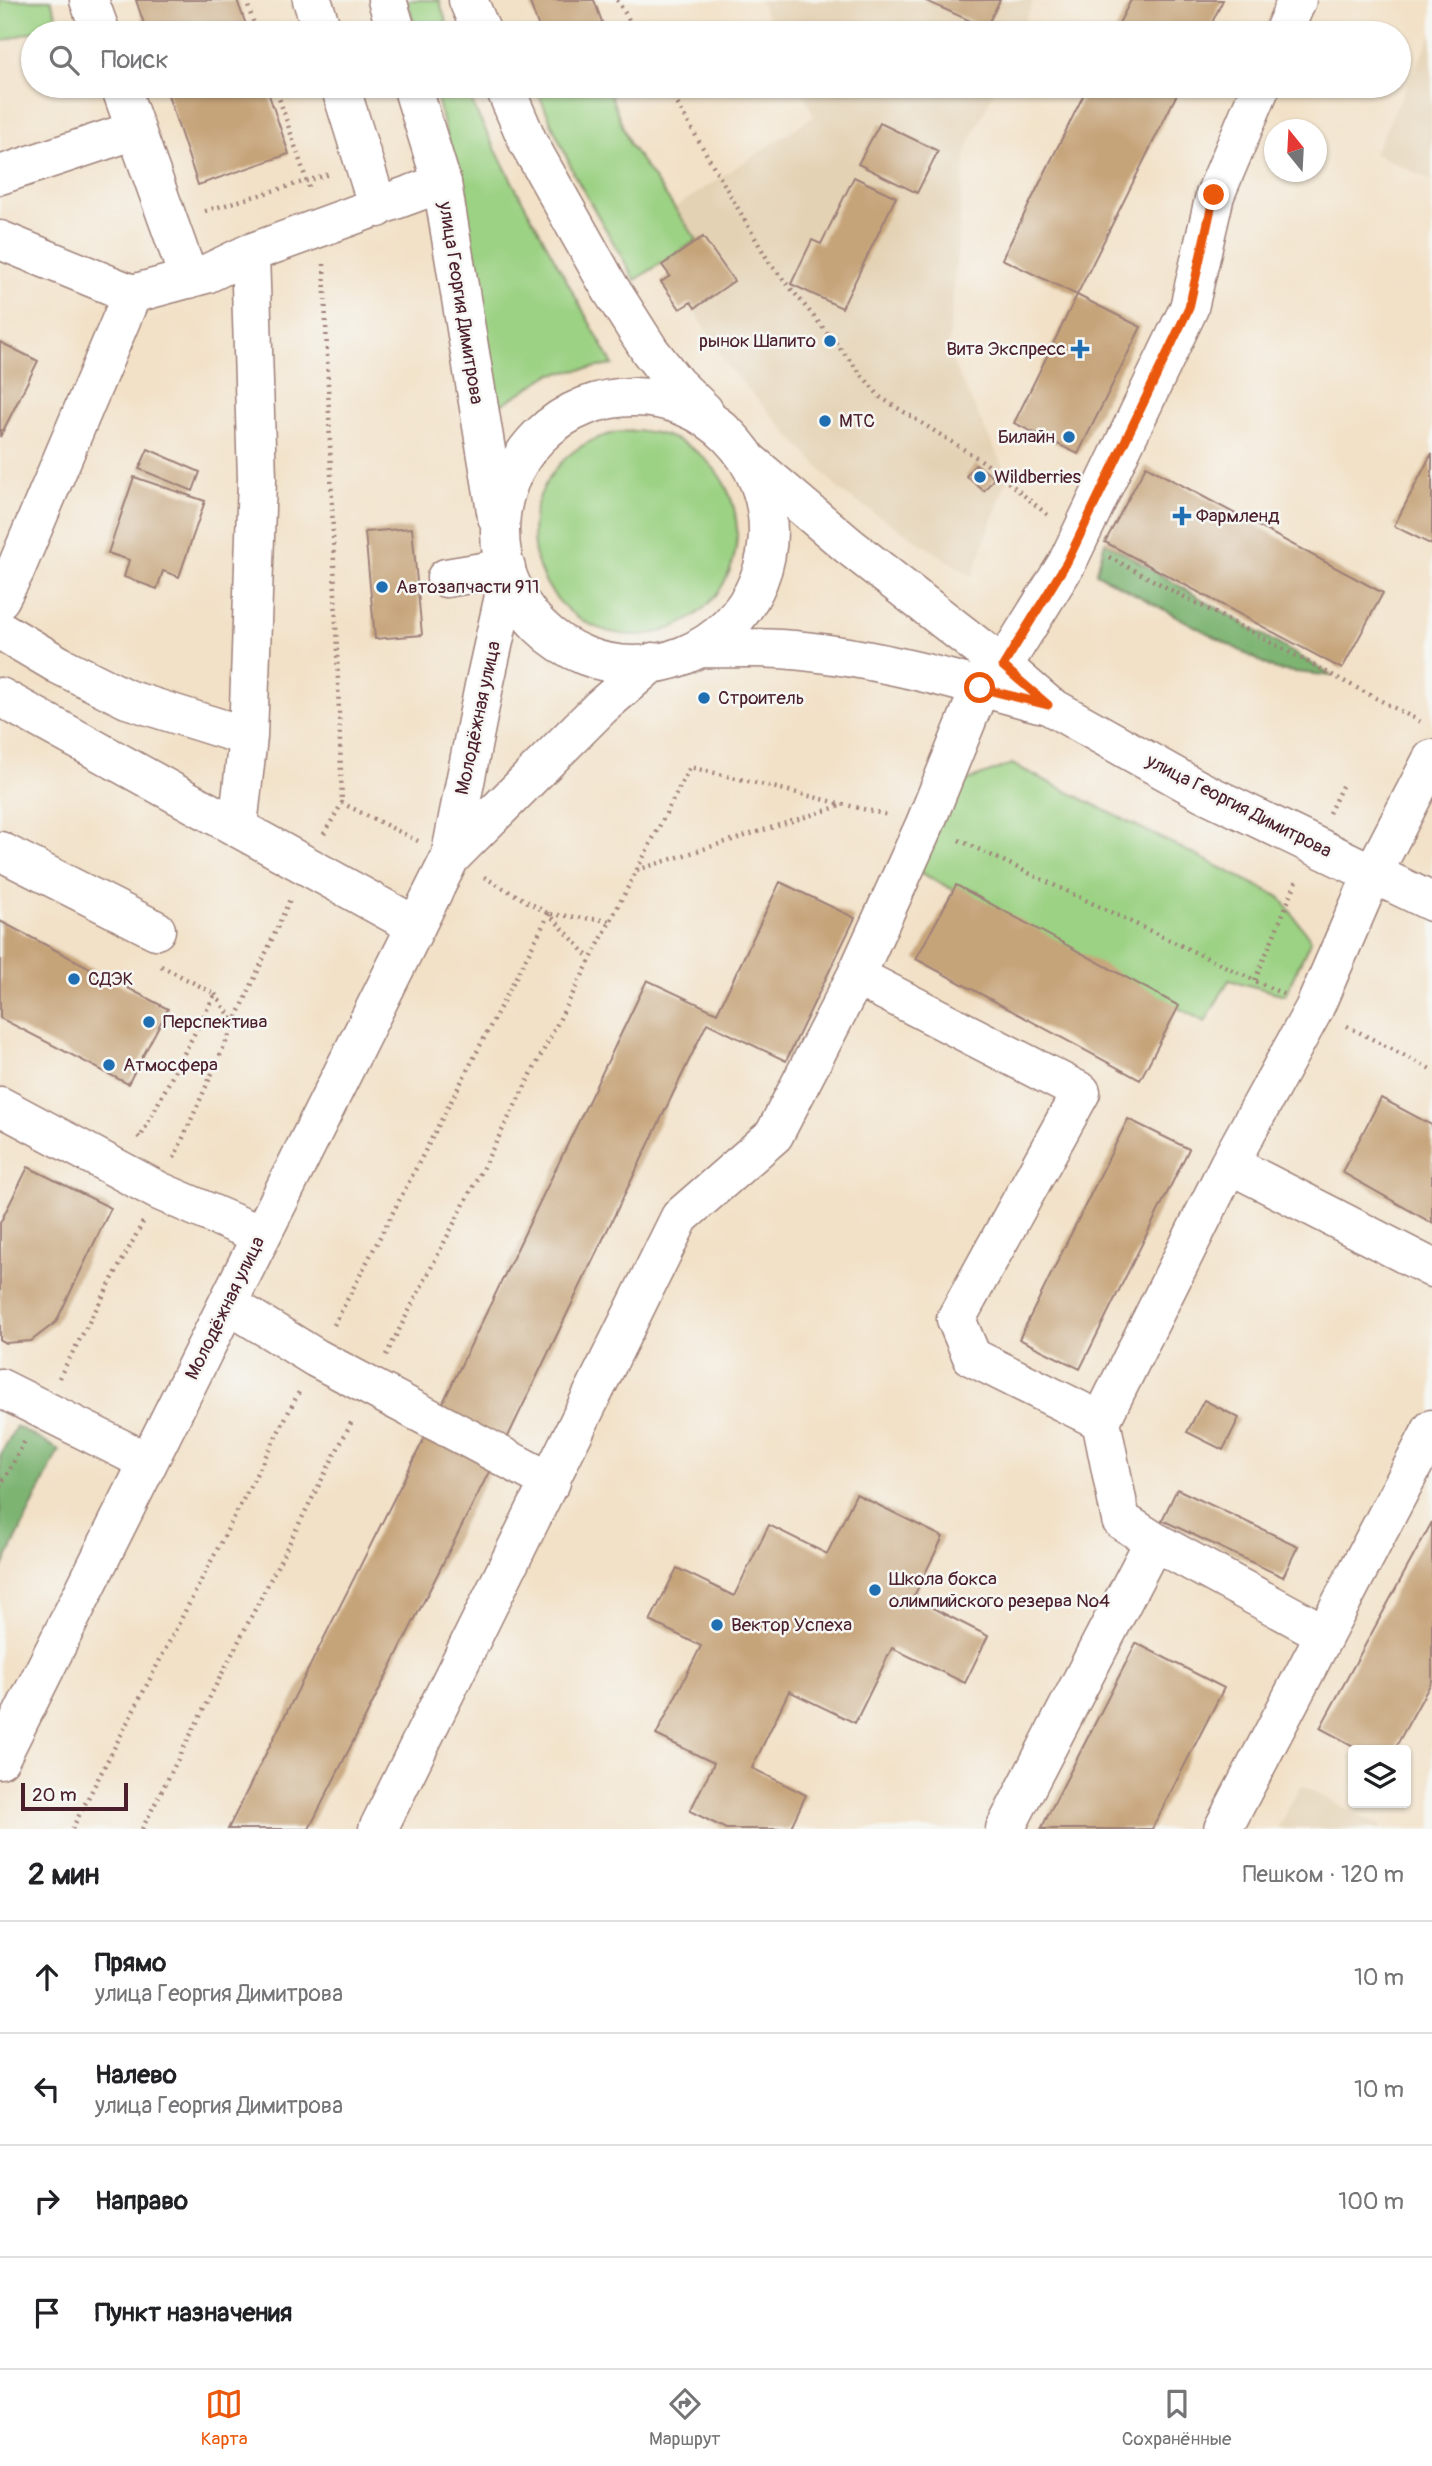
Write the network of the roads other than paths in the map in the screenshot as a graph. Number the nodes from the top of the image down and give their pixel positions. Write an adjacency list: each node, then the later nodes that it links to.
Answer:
1 (89, 0): 6 (main road)
2 (312, 0): 7 (main road)
3 (387, 0): 8 (main road)
4 (468, 0): 9 (main road)
5 (1297, 0): 10 (main road)
6 (97, 21)
7 (319, 21)
8 (393, 21)
9 (477, 21)
10 (1288, 21)
11 (124, 98): 16 (main road)
12 (344, 98): 19 (main road)
13 (416, 98): 18 (main road, улица Георгия Димитрова)
14 (509, 98): 24 (main road)
15 (1256, 98): 33 (main road)
16 (136, 130): 17 (main road); 22 (main road)
17 (0, 175)
18 (442, 183): 19 (main road); 26 (main road, улица Георгия Димитрова)
19 (378, 208): 21 (main road)
20 (0, 240): 23 (main road)
21 (250, 253): 22 (main road); 35 (main road)
22 (189, 279): 23 (main road)
23 (132, 294): 28 (main road)
24 (715, 422): 25 (main road); 26 (main road)
25 (748, 461): 31 (main road); 33 (main road, улица Георгия Димитрова)
26 (498, 523): 27 (main road, улица Георгия Димитрова)
27 (507, 573): 29 (main road); 32 (main road); 39 (main road, Молодёжная улица)
28 (5, 578)
29 (446, 578)
30 (0, 630): 35 (main road)
31 (699, 648): 32 (main road); 33 (main road, улица Георгия Димитрова)
32 (653, 662): 39 (main road, Молодёжная улица)
33 (991, 677): 40 (main road, улица Георгия Димитрова); 44 (main road)
34 (0, 697): 37 (main road)
35 (248, 737): 37 (main road)
36 (1432, 759): 40 (main road)
37 (238, 826): 42 (main road)
38 (0, 851): 43 (main road)
39 (450, 858): 42 (main road, Молодёжная улица)
40 (1373, 873): 41 (main road, улица Георгия Димитрова); 46 (main road)
41 (1432, 902)
42 (416, 926): 47 (main road, Молодёжная улица)
43 (156, 947)
44 (856, 975): 51 (main road); 54 (main road)
45 (0, 1106): 47 (main road)
46 (1229, 1164): 48 (main road); 51 (main road)
47 (261, 1235): 49 (main road, Молодёжная улица)
48 (1432, 1268)
49 (228, 1304): 53 (main road, Молодёжная улица); 54 (main road)
50 (0, 1388): 53 (main road)
51 (1101, 1422): 55 (main road)
52 (1432, 1429): 56 (main road)
53 (148, 1462): 57 (main road, Молодёжная улица)
54 (551, 1482): 58 (main road)
55 (1154, 1541): 56 (main road); 59 (main road)
56 (1325, 1634): 60 (main road)
57 (0, 1759)
58 (378, 1829)
59 (1005, 1829)
60 (1223, 1829)

